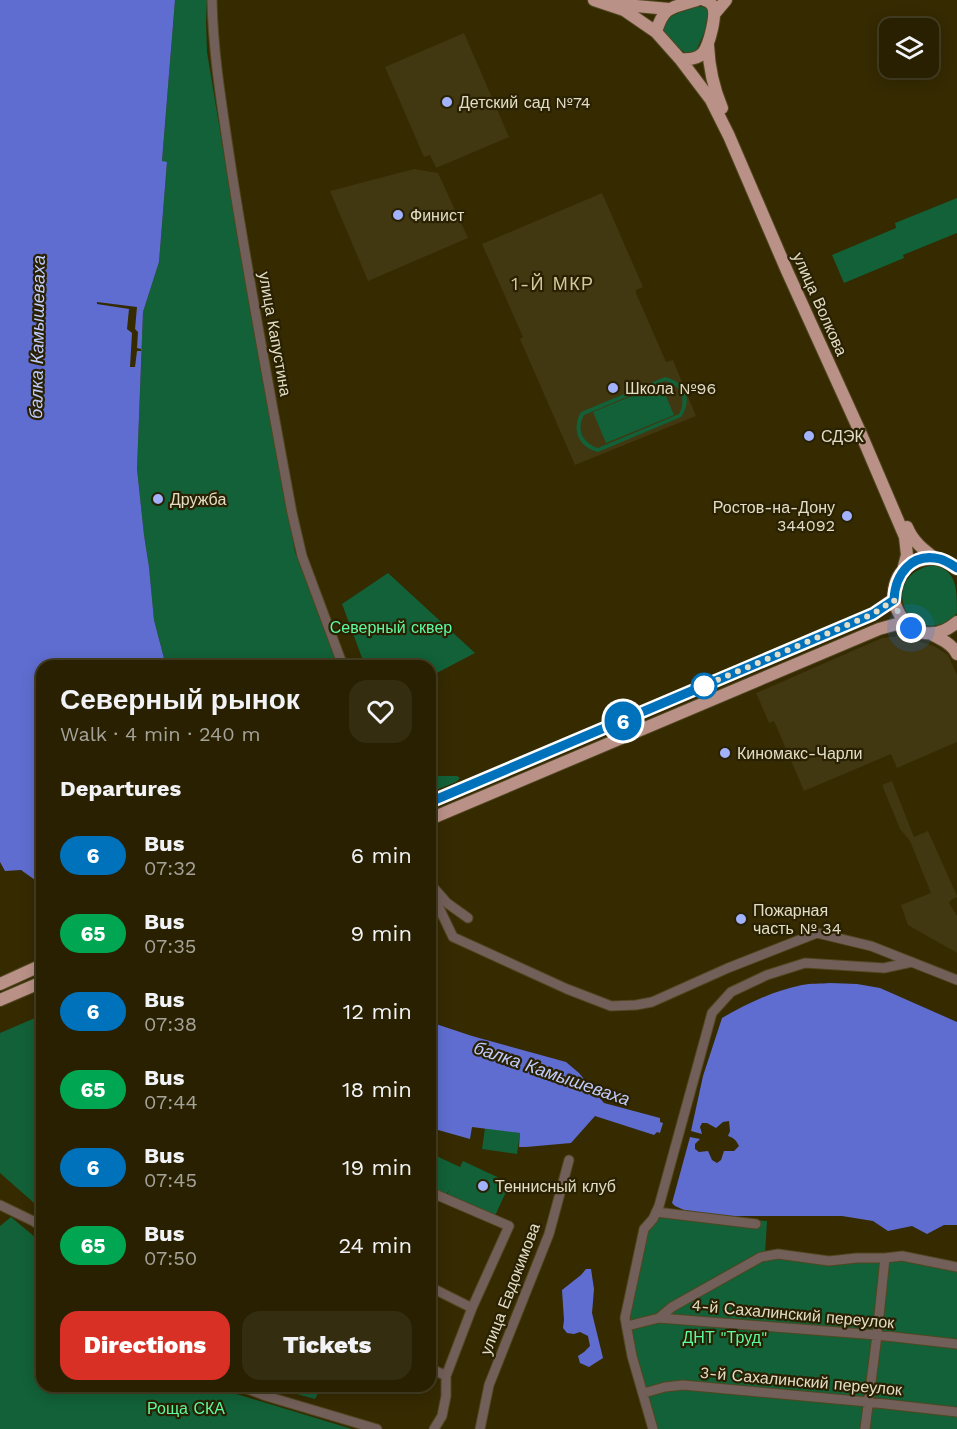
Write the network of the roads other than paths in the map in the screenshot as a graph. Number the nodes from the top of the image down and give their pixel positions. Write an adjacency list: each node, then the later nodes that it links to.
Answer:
1 (212, 0): 20 (street, улица Капустина)
2 (594, 0): 9 (main road, улица Волкова)
3 (611, 0): 7 (main road)
4 (697, 0): 7 (main road)
5 (704, 0): 8 (main road)
6 (726, 0): 8 (main road)
7 (669, 9): 9 (main road)
8 (715, 13): 10 (main road, улица Волкова)
9 (656, 32): 11 (main road, улица Волкова)
10 (708, 45): 11 (main road); 12 (main road, улица Волкова)
11 (680, 59): 14 (main road, улица Волкова)
12 (936, 558): 13 (main road, улица Волкова); 14 (main road)
13 (957, 568)
14 (903, 570): 15 (main road, улица Волкова)
15 (894, 600): 16 (main road); 21 (main road)
16 (904, 622): 18 (main road); 22 (main road)
17 (957, 622): 18 (main road)
18 (930, 633): 19 (main road)
19 (957, 654)
20 (341, 660)
21 (436, 799)
22 (436, 816)
23 (436, 891): 25 (street)
24 (436, 902): 26 (street)
25 (468, 918)
26 (912, 962): 28 (street); 35 (street)
27 (36, 968): 29 (main road)
28 (957, 980)
29 (0, 984)
30 (36, 985): 31 (main road)
31 (0, 1000)
32 (569, 1160): 54 (street, улица Евдокимова)
33 (436, 1195): 41 (street, улица Евдокимова)
34 (0, 1205): 36 (street)
35 (656, 1212): 37 (street); 43 (street)
36 (36, 1224)
37 (756, 1224)
38 (885, 1258): 39 (street); 42 (street); 44 (street)
39 (957, 1267)
40 (436, 1290): 41 (street, улица Евдокимова)
41 (472, 1308): 47 (street, улица Евдокимова)
42 (658, 1318): 43 (street, 4-й Сахалинский переулок); 44 (street, 4-й Сахалинский переулок)
43 (627, 1326): 49 (street)
44 (877, 1335): 45 (street, 4-й Сахалинский переулок); 50 (street)
45 (957, 1344)
46 (436, 1371): 47 (street)
47 (446, 1376): 53 (street, улица Евдокимова)
48 (256, 1392): 52 (street)
49 (644, 1393): 50 (street, 3-й Сахалинский переулок); 55 (street)
50 (868, 1402): 51 (street, 3-й Сахалинский переулок); 56 (street)
51 (957, 1412)
52 (377, 1429)
53 (434, 1429)
54 (480, 1429)
55 (653, 1429)
56 (865, 1429)

